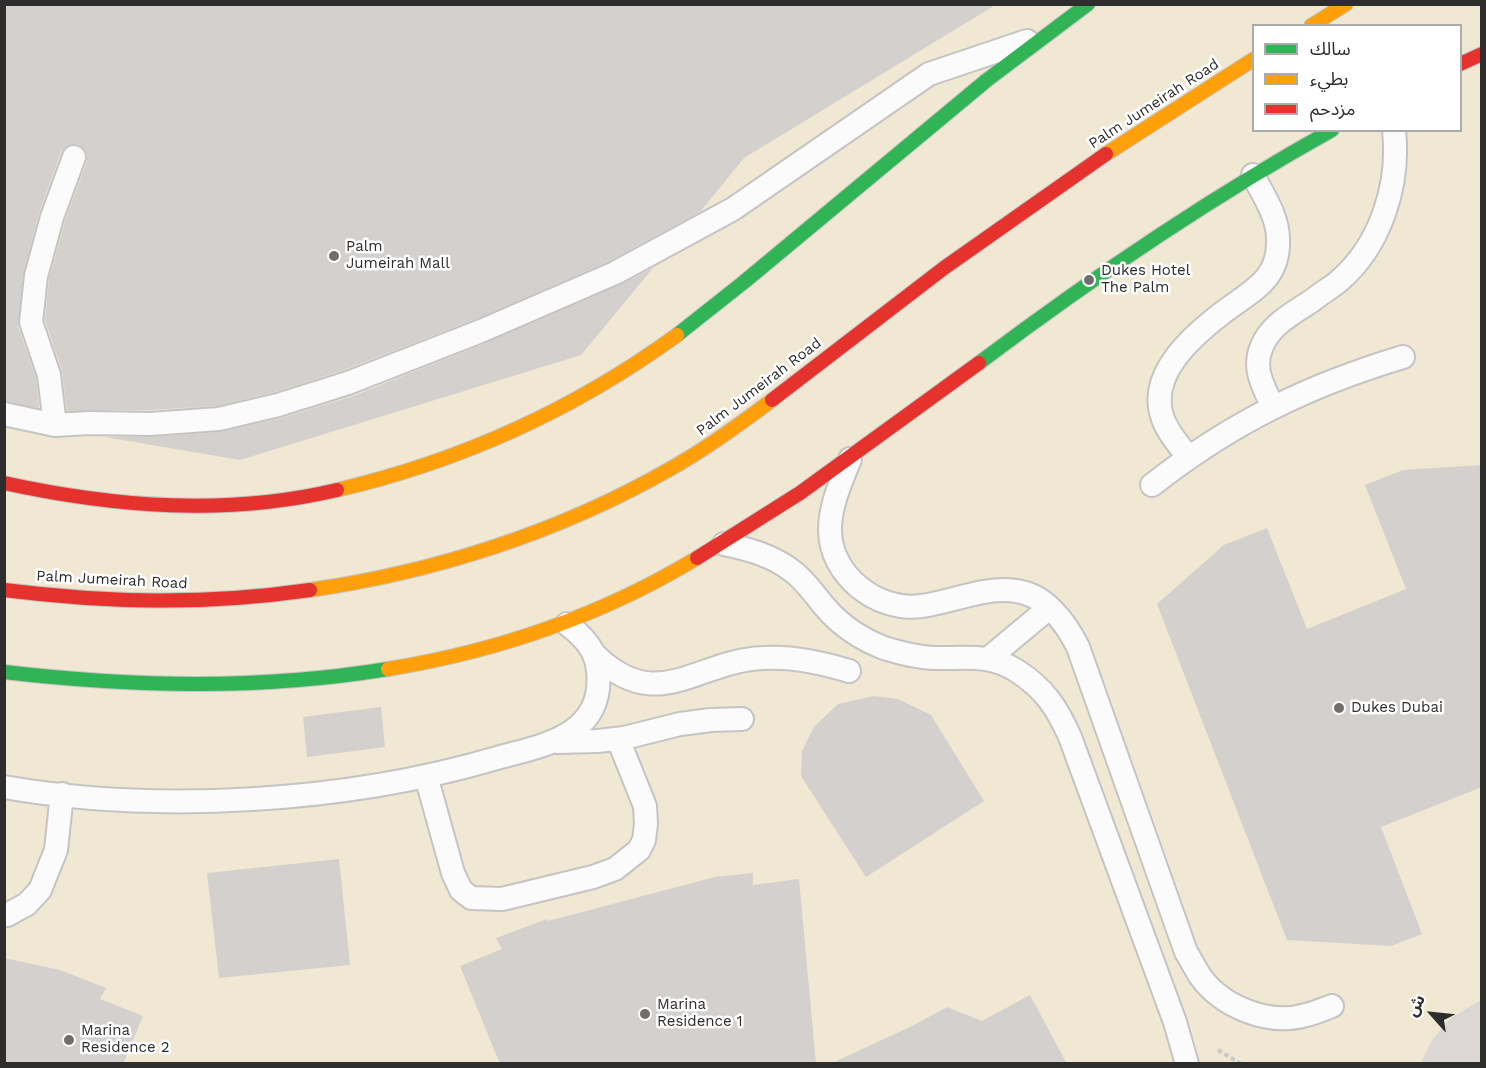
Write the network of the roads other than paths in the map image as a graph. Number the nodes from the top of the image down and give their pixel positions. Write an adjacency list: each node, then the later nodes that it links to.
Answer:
1 (1088, 4): 4 (main road)
2 (1346, 4): 3 (main road)
3 (1314, 24)
4 (1043, 36): 15 (lane); 18 (main road)
5 (1482, 54): 7 (main road)
6 (1252, 60): 21 (main road, Palm Jumeirah Road)
7 (1462, 64)
8 (1329, 132): 11 (main road)
9 (1394, 132): 13 (lane)
10 (74, 157): 15 (lane)
11 (1253, 176): 16 (lane); 17 (main road)
12 (1403, 357): 13 (lane)
13 (1272, 406): 16 (lane)
14 (4, 414): 15 (lane)
15 (55, 424)
16 (1188, 457): 19 (lane)
17 (850, 459): 20 (main road); 22 (lane)
18 (4, 483)
19 (1152, 485)
20 (724, 544): 23 (main road); 25 (lane)
21 (4, 590)
22 (1049, 608): 25 (lane); 35 (lane)
23 (567, 624): 24 (lane); 27 (main road)
24 (595, 655): 26 (lane); 30 (lane)
25 (989, 658): 36 (lane)
26 (849, 671)
27 (4, 672)
28 (742, 719): 29 (lane)
29 (618, 739): 30 (lane); 31 (lane)
30 (553, 742): 31 (lane)
31 (426, 776): 33 (lane)
32 (4, 787): 33 (lane)
33 (62, 794): 34 (lane)
34 (4, 914)
35 (1332, 1006)
36 (1187, 1064)

